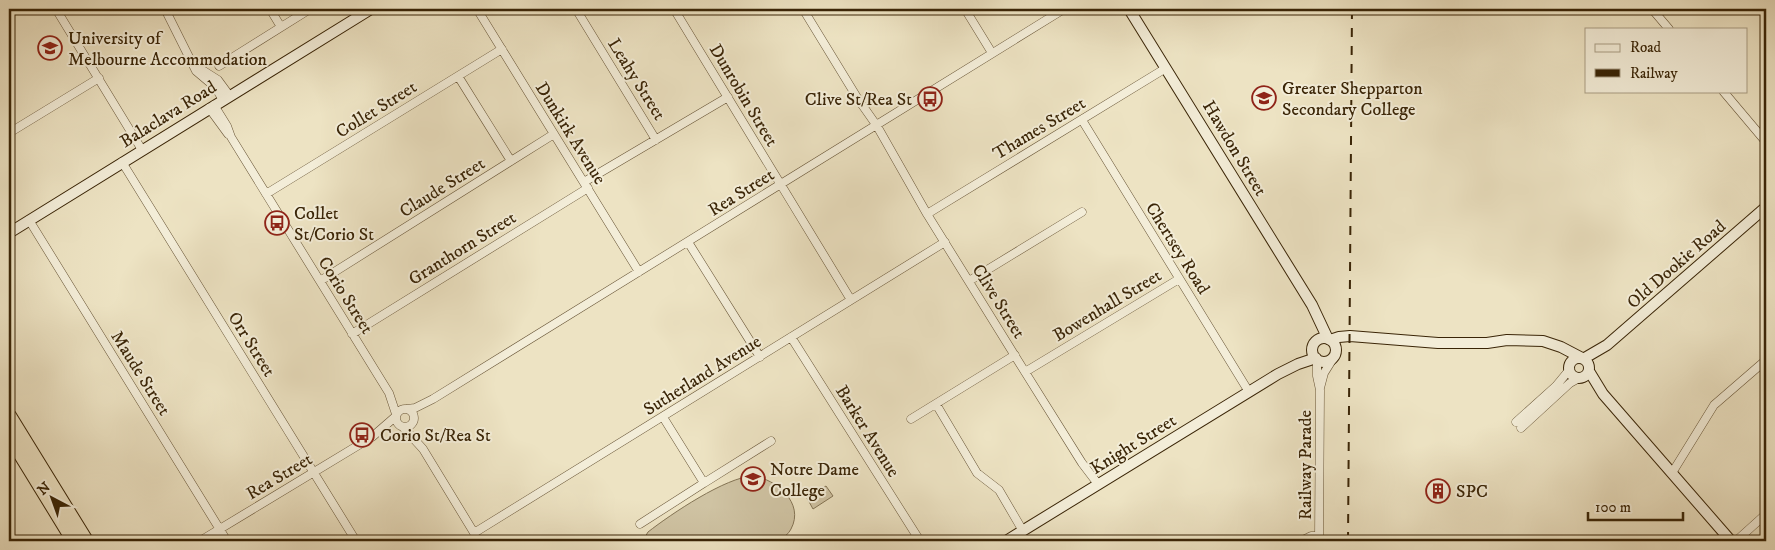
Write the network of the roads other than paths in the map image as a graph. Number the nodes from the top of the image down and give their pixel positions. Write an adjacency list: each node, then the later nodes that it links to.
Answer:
1 (56, 9): 21 (street)
2 (165, 9): 24 (street, Corio Street)
3 (270, 9): 14 (street)
4 (310, 9): 14 (street, Balaclava Road)
5 (371, 9): 24 (street, Balaclava Road)
6 (477, 9): 16 (street, Dunkirk Avenue)
7 (576, 9): 29 (street, Leahy Street)
8 (674, 9): 23 (street, Dunrobin Street)
9 (803, 9): 26 (street, Clive Street)
10 (964, 9): 17 (street)
11 (1064, 9): 17 (street, Rea Street)
12 (1130, 9): 19 (street, Hawdon Street)
13 (1652, 9): 15 (street)
14 (281, 27): 18 (street, Balaclava Road)
15 (1668, 28)
16 (502, 49): 20 (street, Collet Street); 28 (street, Dunkirk Avenue)
17 (992, 53): 26 (street, Rea Street)
18 (219, 66)
19 (1166, 68): 25 (street, Thames Street); 49 (street, Hawdon Street)
20 (458, 76): 32 (street); 36 (street, Collet Street)
21 (99, 78): 27 (street); 31 (street)
22 (1724, 92): 30 (street)
23 (728, 98): 29 (street, Granthorn Street); 35 (street, Dunrobin Street)
24 (219, 102): 31 (street, Balaclava Road); 36 (street, Corio Street)
25 (1082, 120): 39 (street, Thames Street); 45 (street, Chertsey Road)
26 (875, 127): 35 (street, Rea Street); 39 (street, Clive Street)
27 (9, 134)
28 (554, 134): 32 (street, Claude Street); 34 (street, Dunkirk Avenue)
29 (656, 140): 34 (street, Granthorn Street)
30 (1766, 142)
31 (142, 150): 33 (street, Balaclava Road)
32 (511, 161): 46 (street, Claude Street)
33 (122, 162): 40 (street, Balaclava Road); 83 (street, Orr Street)
34 (586, 185): 44 (street, Dunkirk Avenue); 50 (street, Granthorn Street)
35 (781, 185): 42 (street, Rea Street); 48 (street, Dunrobin Street)
36 (266, 194): 46 (street, Corio Street)
37 (1766, 207): 55 (street, Old Dookie Road)
38 (1082, 212): 47 (street)
39 (927, 214): 43 (street, Clive Street)
40 (29, 220): 41 (street, Balaclava Road); 89 (street, Maude Street)
41 (9, 233)
42 (688, 242): 44 (street, Rea Street); 59 (street)
43 (945, 242): 47 (street, Clive Street); 48 (street, Sutherland Avenue)
44 (640, 272): 70 (street, Rea Street)
45 (1179, 279): 64 (street, Bowenhall Street); 68 (street, Chertsey Road)
46 (320, 281): 50 (street, Corio Street)
47 (969, 282): 58 (street, Clive Street)
48 (851, 300): 51 (street, Sutherland Avenue)
49 (1312, 305): 53 (street, Hawdon Street); 56 (street, Hawdon Street)
50 (352, 334): 69 (street, Corio Street)
51 (791, 337): 59 (street, Sutherland Avenue); 99 (street, Barker Avenue)
52 (1365, 338): 53 (street); 54 (street); 57 (street)
53 (1329, 340): 56 (street); 57 (street)
54 (1531, 341): 60 (street); 63 (street)
55 (1607, 345): 60 (street, Old Dookie Road); 66 (street, Old Dookie Road)
56 (1314, 346): 61 (street); 65 (street, Knight Street)
57 (1335, 353): 61 (street); 67 (street, Railway Parade)
58 (1015, 355): 64 (street, Clive Street); 71 (street)
59 (760, 356): 75 (street, Sutherland Avenue)
60 (1583, 358): 63 (street); 66 (street)
61 (1316, 359): 65 (street, Knight Street); 67 (street, Railway Parade)
62 (1766, 360): 84 (street)
63 (1570, 367): 66 (street); 66 (street)
64 (1025, 372): 86 (street, Clive Street)
65 (1278, 374): 68 (street, Knight Street)
66 (1584, 374): 84 (street)
67 (1320, 390): 92 (street, Railway Parade)
68 (1249, 392): 86 (street, Knight Street)
69 (388, 393): 72 (street, Corio Street); 74 (street, Corio Street)
70 (433, 399): 72 (street, Rea Street); 77 (street, Rea Street)
71 (936, 404): 76 (street); 90 (street)
72 (406, 409): 74 (street); 77 (street)
73 (9, 416): 94 (highway)
74 (396, 416): 78 (street); 80 (street, Rea Street)
75 (663, 417): 85 (street); 91 (street, Sutherland Avenue)
76 (911, 419)
77 (413, 420): 78 (street); 82 (street)
78 (402, 427): 80 (street, Rea Street); 82 (street)
79 (9, 435): 93 (highway)
80 (372, 437): 83 (street, Rea Street)
81 (771, 441): 85 (street)
82 (422, 449): 91 (street)
83 (314, 473): 89 (street, Rea Street); 97 (street, Orr Street)
84 (1672, 473): 102 (street)
85 (704, 483): 88 (street)
86 (1096, 486): 90 (street, Knight Street)
87 (1766, 514): 103 (street)
88 (640, 524)
89 (220, 529): 95 (street, Rea Street); 96 (street, Maude Street)
90 (1023, 531): 100 (street, Knight Street)
91 (474, 533): 98 (street)
92 (1319, 538): 101 (street)
93 (74, 541)
94 (86, 541)
95 (200, 541)
96 (227, 541)
97 (356, 541)
98 (480, 541)
99 (920, 541)
100 (1006, 541)
101 (1302, 541)
102 (1731, 541)
103 (1736, 541)

